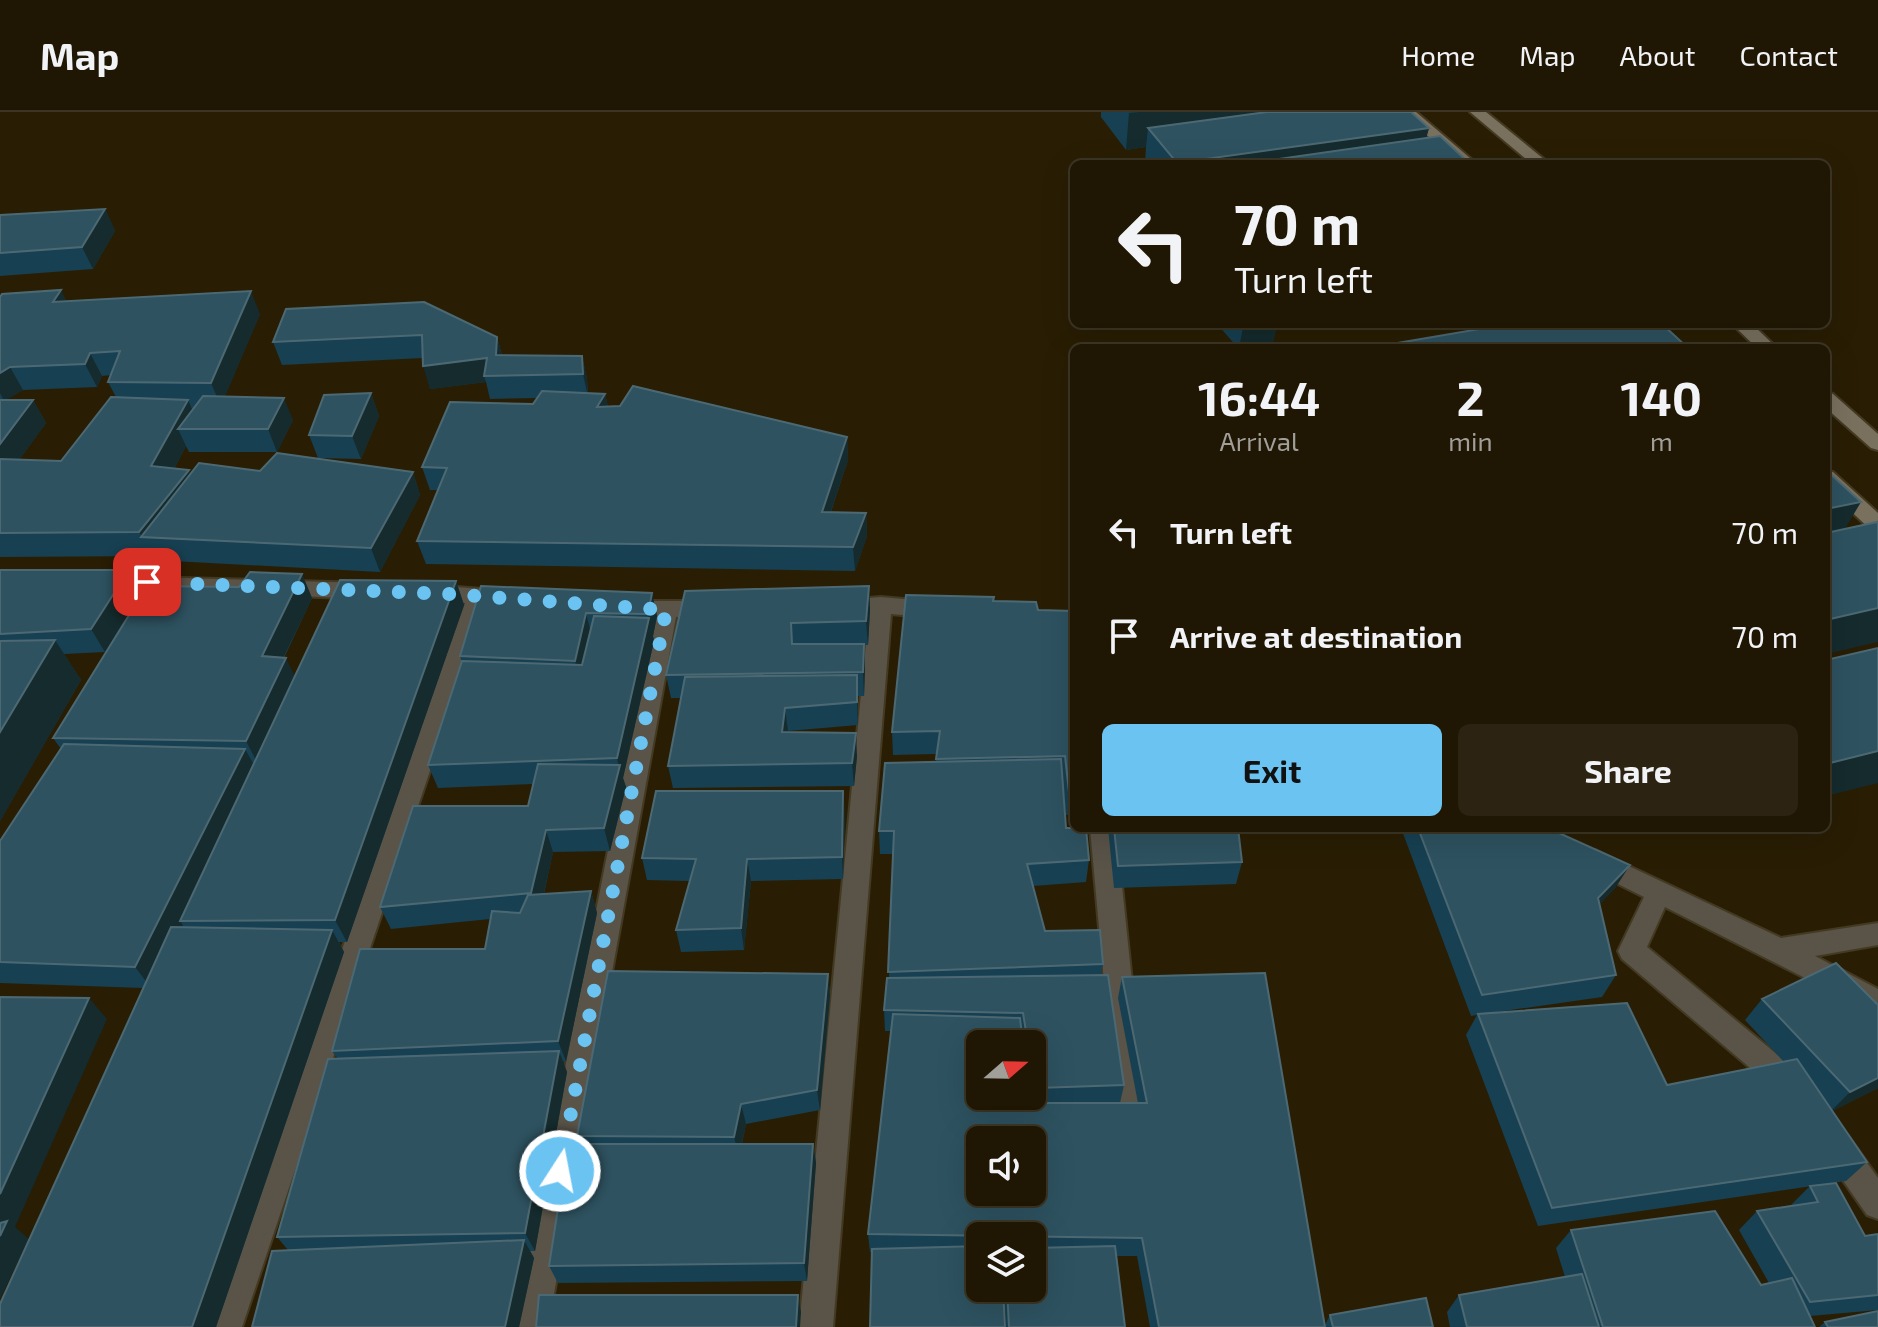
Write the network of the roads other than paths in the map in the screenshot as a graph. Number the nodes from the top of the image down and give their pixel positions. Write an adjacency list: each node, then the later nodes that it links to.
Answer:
1 (1407, 112): 3 (main road)
2 (1477, 112): 4 (main road)
3 (1464, 160)
4 (1537, 160)
5 (1746, 328): 6 (main road)
6 (1764, 344)
7 (1830, 402): 8 (main road)
8 (1878, 444)
9 (1830, 481): 10 (main road)
10 (1878, 525)
11 (88, 583): 12 (street)
12 (478, 597): 13 (street); 28 (street)
13 (536, 602)
14 (881, 605): 15 (street); 19 (street); 30 (street)
15 (819, 606)
16 (609, 608): 18 (street)
17 (728, 608): 18 (street)
18 (666, 610): 29 (street)
19 (955, 611)
20 (1103, 832): 26 (street)
21 (1567, 847): 22 (street)
22 (1659, 892): 24 (street); 27 (street)
23 (1878, 934): 24 (street)
24 (1779, 950): 25 (street)
25 (1878, 1003)
26 (1136, 1170)
27 (1878, 1204)
28 (225, 1327)
29 (531, 1327)
30 (816, 1327)

